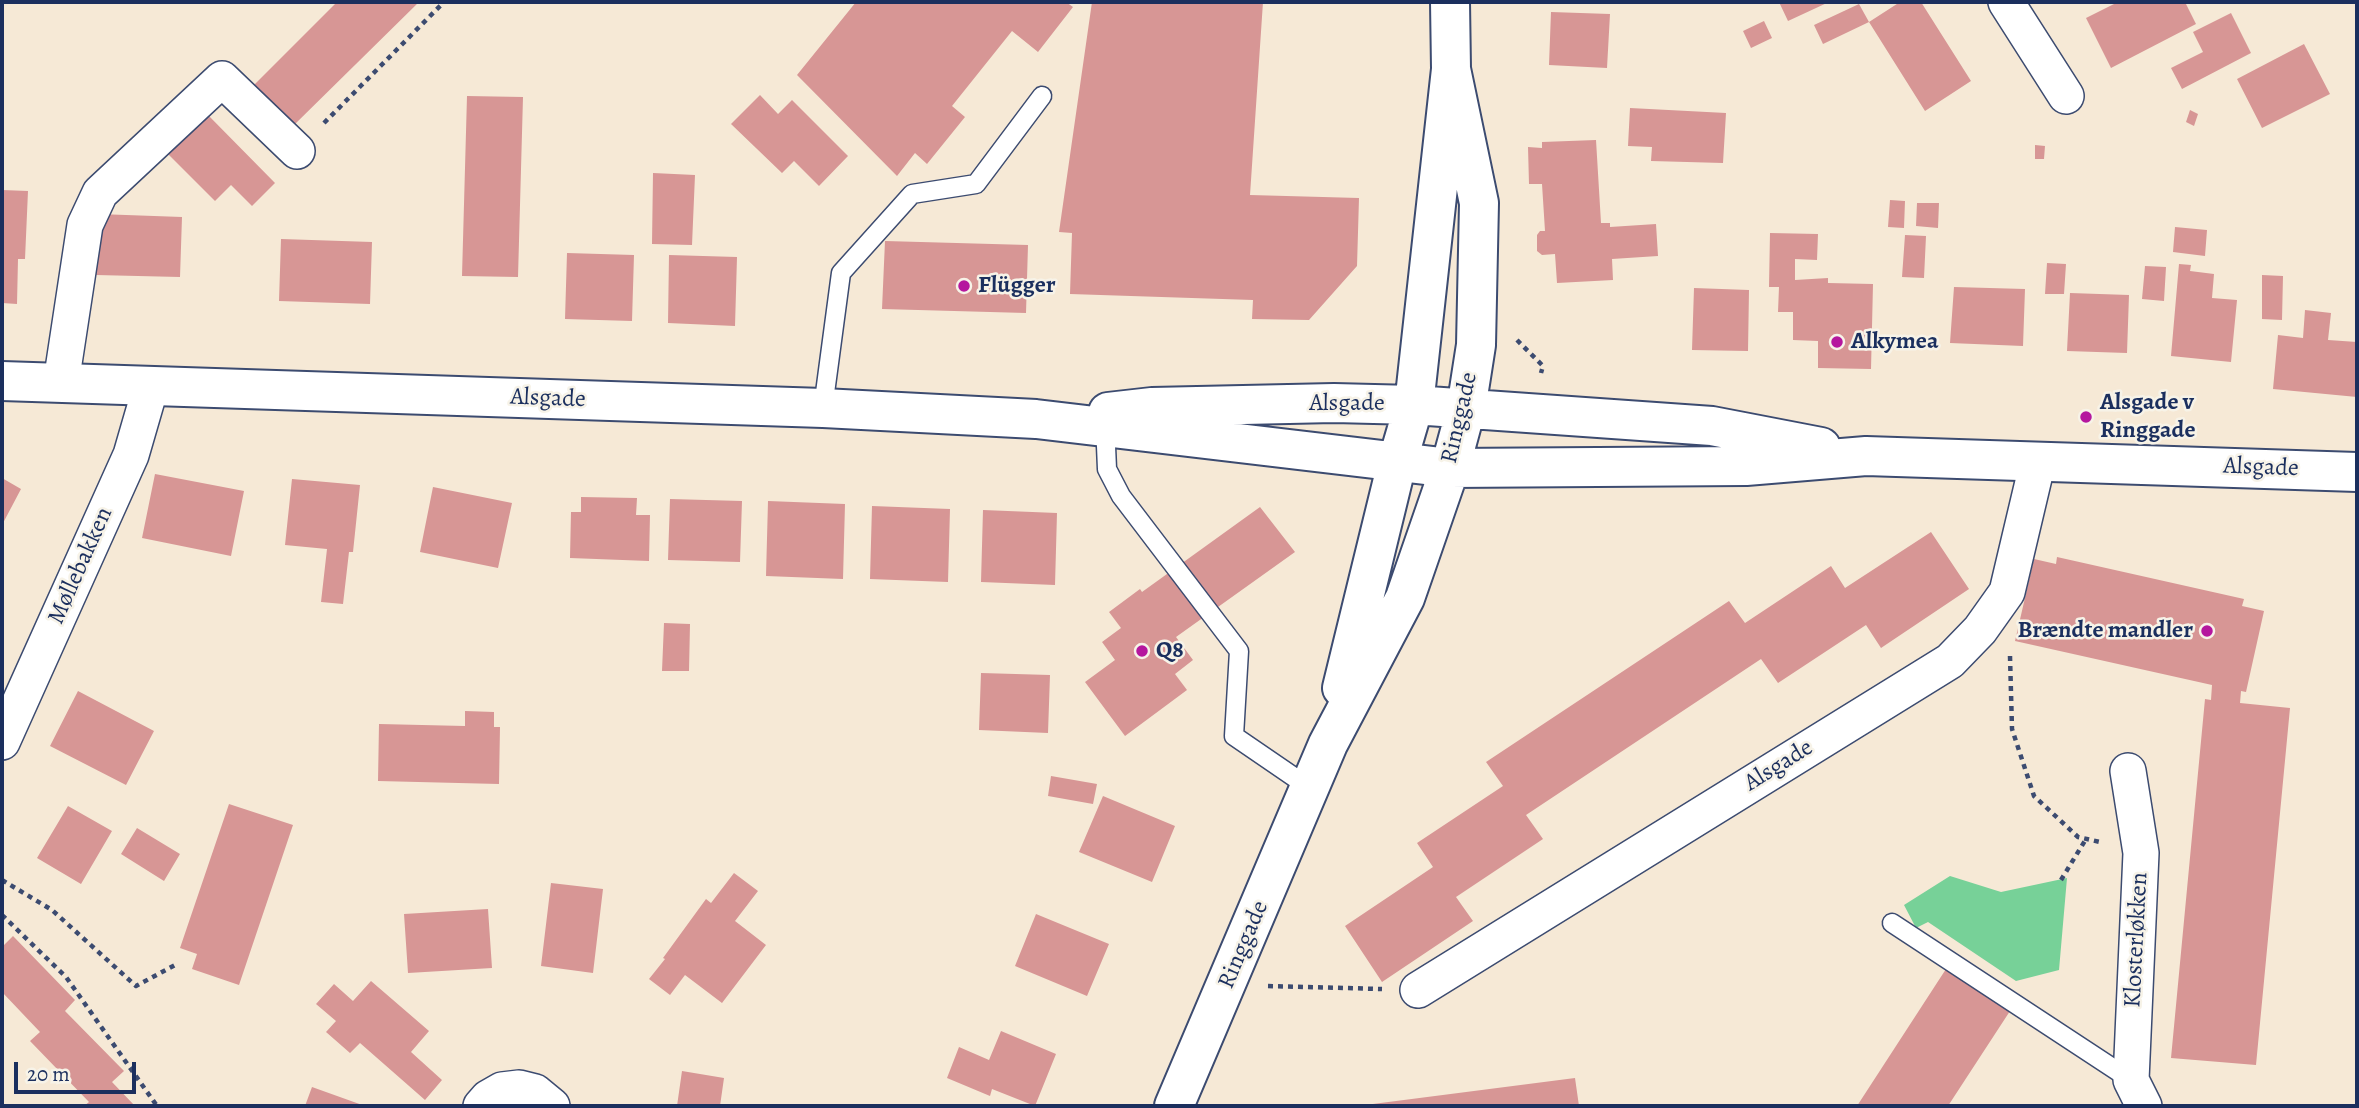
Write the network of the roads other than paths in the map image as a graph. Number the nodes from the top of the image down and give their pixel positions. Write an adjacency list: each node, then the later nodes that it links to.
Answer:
1 (1450, 2): 3 (street, Ringgade)
2 (2006, 2): 5 (street)
3 (1451, 69): 10 (street, Ringgade); 12 (street, Ringgade)
4 (1042, 96): 11 (lane)
5 (2066, 96)
6 (297, 151): 8 (street)
7 (2, 381): 8 (street, Alsgade)
8 (61, 383): 9 (street, Alsgade)
9 (151, 386): 11 (street, Alsgade); 19 (street, Møllebakken)
10 (1414, 405): 12 (street, Alsgade); 13 (street, Alsgade); 16 (street, Ringgade)
11 (822, 408): 13 (street, Alsgade)
12 (1466, 409): 14 (street, Alsgade); 17 (street, Ringgade)
13 (1105, 420): 16 (street, Alsgade); 22 (lane)
14 (1866, 456): 15 (street, Alsgade); 17 (street, Alsgade)
15 (2038, 461): 18 (street, Alsgade); 24 (street, Alsgade)
16 (1397, 463): 17 (street, Alsgade); 20 (street, Ringgade)
17 (1450, 468): 20 (street, Ringgade)
18 (2357, 472)
19 (2, 742)
20 (1328, 744): 22 (street, Ringgade)
21 (2128, 771): 25 (street, Klosterløkken)
22 (1310, 788): 28 (street, Ringgade)
23 (1892, 923): 25 (lane)
24 (1418, 990)
25 (2137, 1093)
26 (481, 1106): 27 (street)
27 (552, 1106)
28 (1174, 1106)

